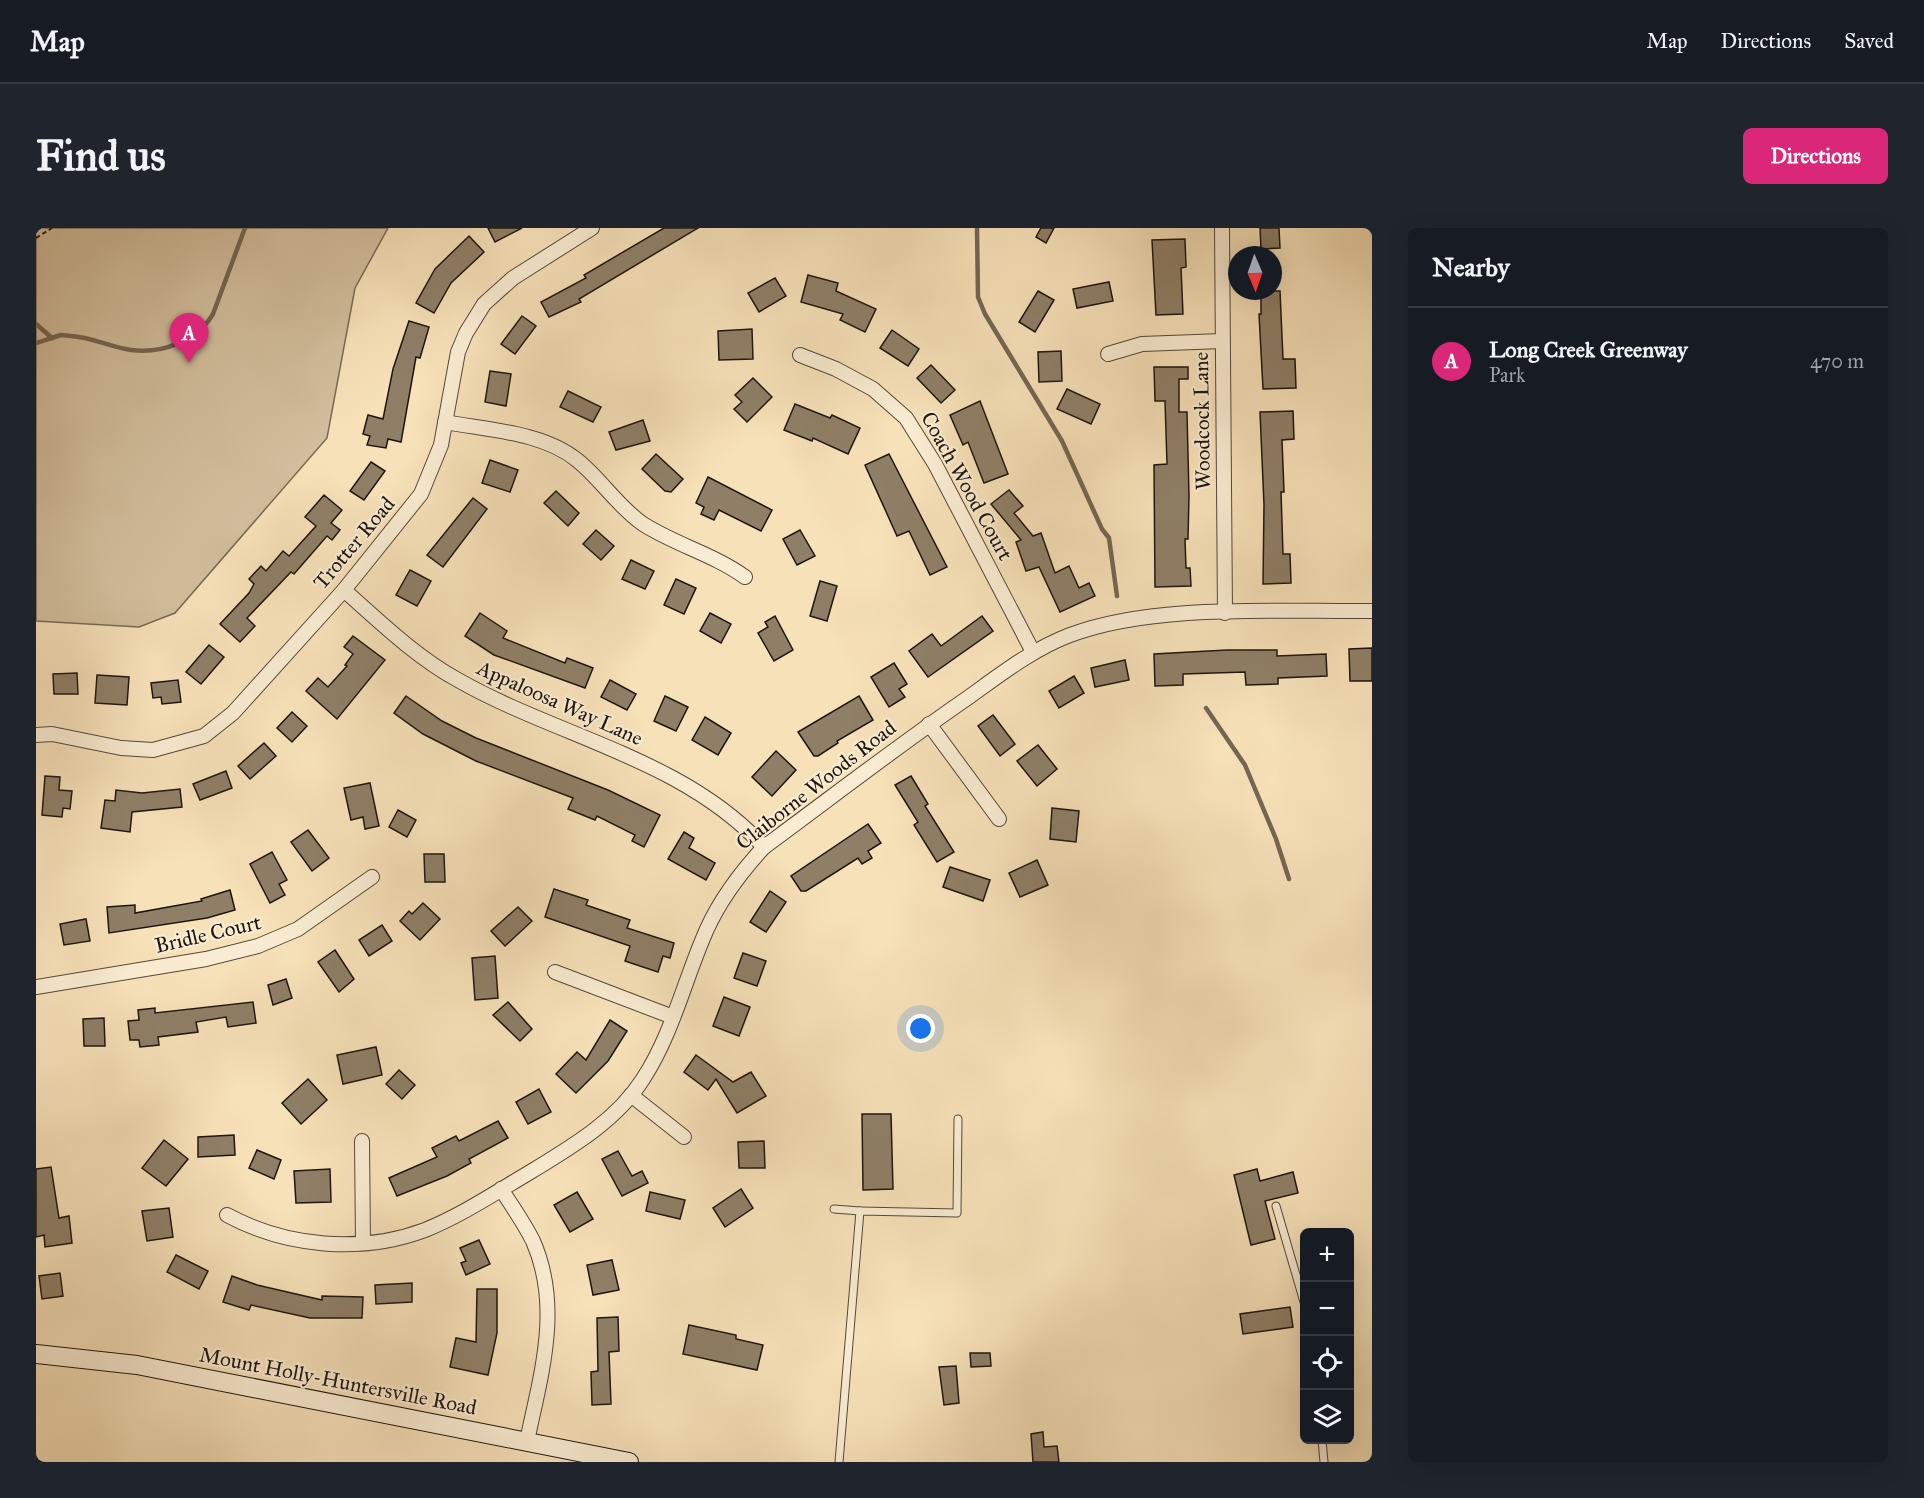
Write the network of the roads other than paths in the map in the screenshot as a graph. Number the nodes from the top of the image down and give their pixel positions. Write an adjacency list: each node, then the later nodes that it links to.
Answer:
1 (592, 228): 6 (street, Trotter Road)
2 (1222, 228): 3 (street, Woodcock Lane)
3 (1222, 340): 4 (street); 10 (street, Woodcock Lane)
4 (1108, 354)
5 (800, 355): 11 (street, Coach Wood Court)
6 (445, 422): 7 (street); 8 (street, Trotter Road)
7 (745, 577)
8 (344, 590): 13 (street, Trotter Road); 15 (street, Appaloosa Way Lane)
9 (1372, 611): 10 (street, Claiborne Woods Road)
10 (1225, 613): 11 (street, Claiborne Woods Road)
11 (1033, 652): 12 (street, Claiborne Woods Road)
12 (929, 724): 14 (street); 15 (street, Claiborne Woods Road)
13 (36, 735)
14 (999, 819)
15 (764, 847): 19 (street, Claiborne Woods Road)
16 (372, 877): 18 (street, Bridle Court)
17 (555, 972): 19 (street)
18 (36, 987)
19 (673, 1017): 20 (street, Claiborne Woods Road)
20 (631, 1095): 22 (street); 24 (street, Claiborne Woods Road)
21 (958, 1119): 27 (lane)
22 (684, 1137)
23 (363, 1141): 29 (street)
24 (501, 1189): 29 (street, Claiborne Woods Road); 32 (street)
25 (1276, 1206): 30 (lane)
26 (834, 1209): 27 (lane)
27 (860, 1211): 35 (lane)
28 (227, 1215): 29 (street, Claiborne Woods Road)
29 (363, 1243)
30 (1300, 1285)
31 (36, 1354): 32 (main road, Mount Holly-Huntersville Road)
32 (527, 1441): 34 (main road, Mount Holly-Huntersville Road)
33 (1322, 1444): 36 (lane)
34 (629, 1462)
35 (839, 1462)
36 (1324, 1462)

